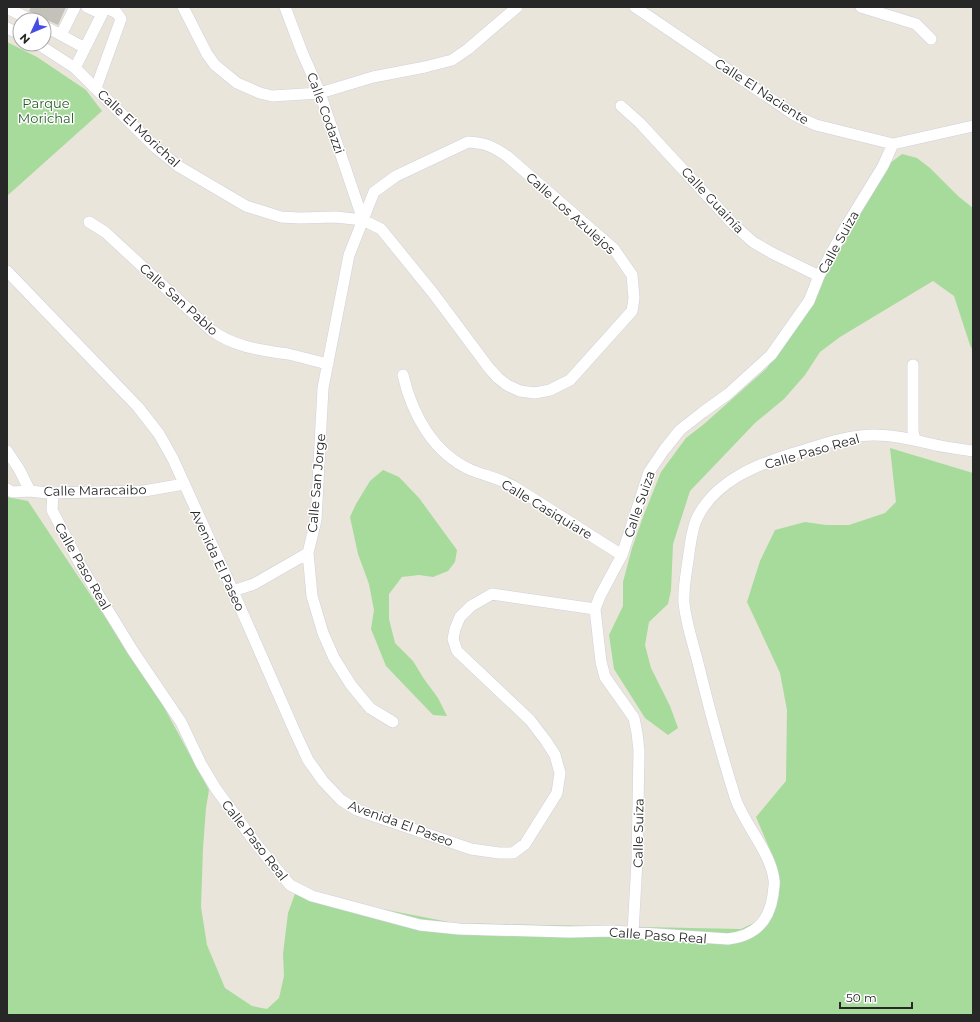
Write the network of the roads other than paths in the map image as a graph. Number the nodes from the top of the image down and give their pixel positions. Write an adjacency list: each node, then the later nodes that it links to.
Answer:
1 (75, 7): 10 (street)
2 (87, 7): 12 (street)
3 (104, 7): 15 (street)
4 (183, 7): 16 (street)
5 (285, 7): 16 (street, Calle Codazzi)
6 (517, 7): 16 (street)
7 (634, 7): 19 (street, Calle El Naciente)
8 (861, 7): 11 (street)
9 (52, 30): 10 (street)
10 (61, 35): 12 (street)
11 (931, 39)
12 (85, 48): 14 (street)
13 (52, 52): 14 (street, Calle El Morichal)
14 (75, 68): 15 (street, Calle El Morichal)
15 (96, 88): 20 (street, Calle El Morichal)
16 (320, 92): 20 (street, Calle Codazzi)
17 (621, 106): 23 (street, Calle Guainía)
18 (973, 126): 19 (street, Calle El Naciente)
19 (893, 144): 23 (street, Calle Suiza)
20 (363, 220): 20 (street, Calle Los Azulejos); 24 (street, Calle San Jorge)
21 (88, 222): 24 (street, Calle San Pablo)
22 (7, 271): 30 (street, Avenida El Paseo)
23 (819, 276): 35 (street, Calle Suiza)
24 (328, 364): 34 (street, Calle San Jorge)
25 (913, 365): 27 (street)
26 (403, 375): 35 (street, Calle Casiquiare)
27 (915, 440): 29 (street, Calle Paso Real); 39 (street, Calle Paso Real)
28 (7, 451): 32 (street)
29 (973, 451)
30 (184, 484): 33 (street, Calle Maracaibo); 36 (street, Avenida El Paseo)
31 (7, 489): 32 (street, Calle Maracaibo)
32 (30, 491): 33 (street, Calle Maracaibo)
33 (53, 492): 39 (street, Calle Paso Real)
34 (308, 553): 36 (street); 38 (street, Calle San Jorge)
35 (622, 555): 37 (street, Calle Suiza)
36 (233, 591): 37 (street, Avenida El Paseo)
37 (595, 609): 39 (street, Calle Suiza)
38 (393, 722)
39 (633, 933)

